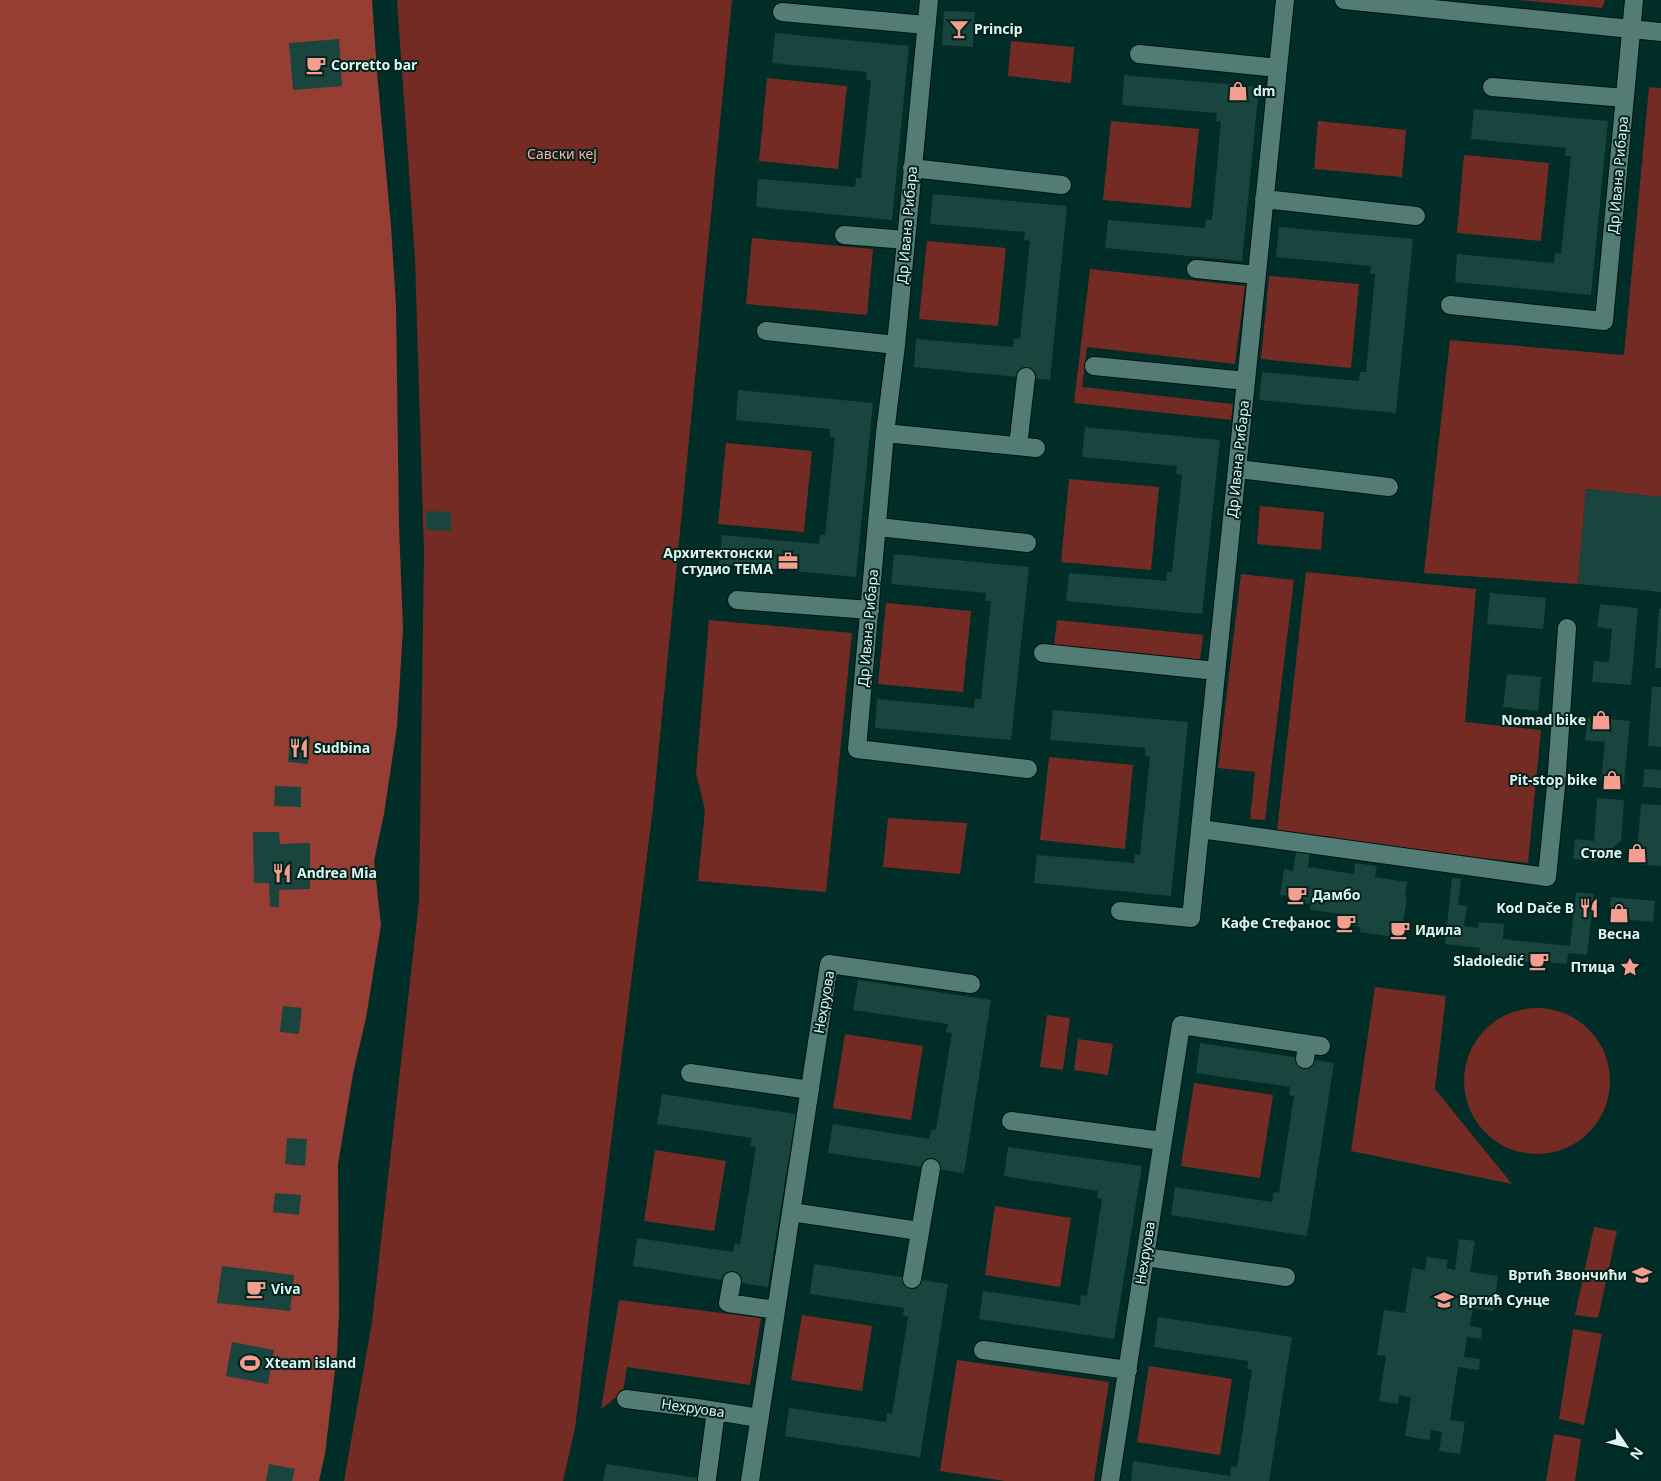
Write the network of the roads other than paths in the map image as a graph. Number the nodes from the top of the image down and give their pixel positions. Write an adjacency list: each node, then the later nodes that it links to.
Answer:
1 (929, 0): 6 (street, Др Ивана Рибара)
2 (1284, 0): 10 (street, Др Ивана Рибара)
3 (1344, 0): 7 (street)
4 (1634, 0): 7 (street, Др Ивана Рибара)
5 (782, 12): 6 (street)
6 (926, 25): 13 (street, Др Ивана Рибара)
7 (1631, 29): 8 (street); 12 (street, Др Ивана Рибара)
8 (1661, 32)
9 (1139, 54): 10 (street)
10 (1278, 68): 15 (street, Др Ивана Рибара)
11 (1492, 87): 12 (street)
12 (1625, 98): 21 (street, Др Ивана Рибара)
13 (912, 168): 14 (street); 18 (street, Др Ивана Рибара)
14 (1062, 185)
15 (1264, 199): 16 (street); 20 (street, Др Ивана Рибара)
16 (1416, 216)
17 (844, 235): 18 (street)
18 (906, 240): 23 (street, Др Ивана Рибара)
19 (1196, 269): 20 (street)
20 (1257, 275): 26 (street, Др Ивана Рибара)
21 (1450, 305)
22 (766, 331): 23 (street)
23 (896, 345): 27 (street, Др Ивана Рибара)
24 (1094, 366): 26 (street)
25 (1026, 378): 27 (street)
26 (1246, 381): 28 (street, Др Ивана Рибара)
27 (885, 433): 30 (street, Др Ивана Рибара)
28 (1238, 468): 29 (street); 36 (street, Др Ивана Рибара)
29 (1389, 487)
30 (878, 526): 31 (street); 33 (street, Др Ивана Рибара)
31 (1027, 543)
32 (737, 600): 33 (street)
33 (870, 610): 37 (street, Др Ивана Рибара)
34 (1567, 628): 38 (street)
35 (1043, 654): 36 (street)
36 (1216, 671): 38 (street, Др Ивана Рибара)
37 (1028, 769)
38 (1200, 829): 39 (street, Др Ивана Рибара)
39 (1120, 911)
40 (971, 984): 43 (street, Нехруова)
41 (1311, 1049): 45 (street, Нехруова)
42 (690, 1073): 43 (street)
43 (810, 1090): 47 (street, Нехруова)
44 (1011, 1121): 45 (street)
45 (1162, 1141): 49 (street, Нехруова)
46 (930, 1168): 48 (street)
47 (791, 1212): 48 (street); 53 (street, Нехруова)
48 (919, 1231): 51 (street)
49 (1145, 1257): 50 (street); 55 (street, Нехруова)
50 (1286, 1277)
51 (912, 1279)
52 (732, 1281): 53 (street)
53 (776, 1310): 58 (street, Нехруова)
54 (983, 1350): 55 (street)
55 (1128, 1370): 61 (street, Нехруова)
56 (626, 1399): 57 (street, Нехруова)
57 (716, 1411): 58 (street, Нехруова); 59 (street)
58 (759, 1418): 60 (street, Нехруова)
59 (707, 1479)
60 (750, 1481)
61 (1110, 1481)

